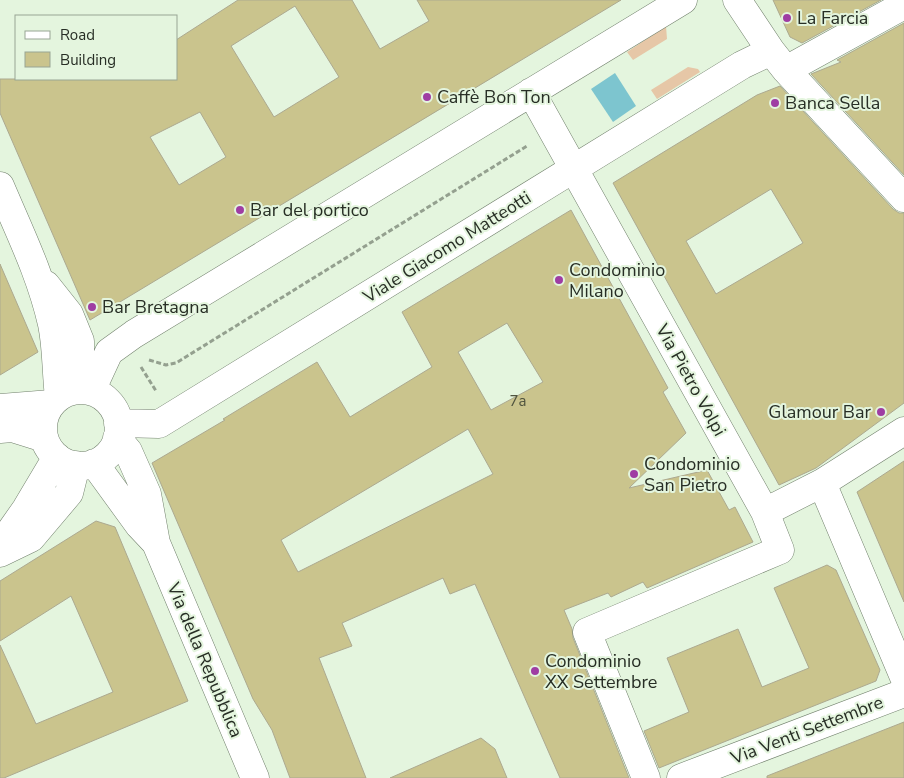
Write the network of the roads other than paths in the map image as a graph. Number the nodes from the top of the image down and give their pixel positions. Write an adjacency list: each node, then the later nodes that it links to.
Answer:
1 (683, 0): 5 (street)
2 (737, 0): 4 (street)
3 (904, 5): 4 (street, Viale Giacomo Matteotti)
4 (778, 61): 6 (street, Viale Giacomo Matteotti); 8 (street)
5 (531, 92): 6 (street, Via Pietro Volpi); 9 (street)
6 (574, 168): 12 (street, Viale Giacomo Matteotti); 16 (street, Via Pietro Volpi)
7 (0, 186): 9 (street)
8 (904, 198)
9 (70, 395): 10 (street); 12 (street); 14 (street)
10 (0, 408)
11 (0, 430): 14 (street)
12 (118, 430): 14 (street); 17 (street, Via della Repubblica)
13 (904, 432): 15 (street)
14 (68, 456): 17 (street, Via della Repubblica); 18 (street); 19 (street)
15 (822, 482): 16 (street); 20 (street)
16 (765, 512): 23 (street, Via Pietro Volpi)
17 (156, 543): 22 (street, Via della Repubblica)
18 (0, 546)
19 (0, 552)
20 (904, 677)
21 (904, 692): 24 (street, Via Venti Settembre)
22 (254, 778)
23 (646, 778)
24 (681, 778)

